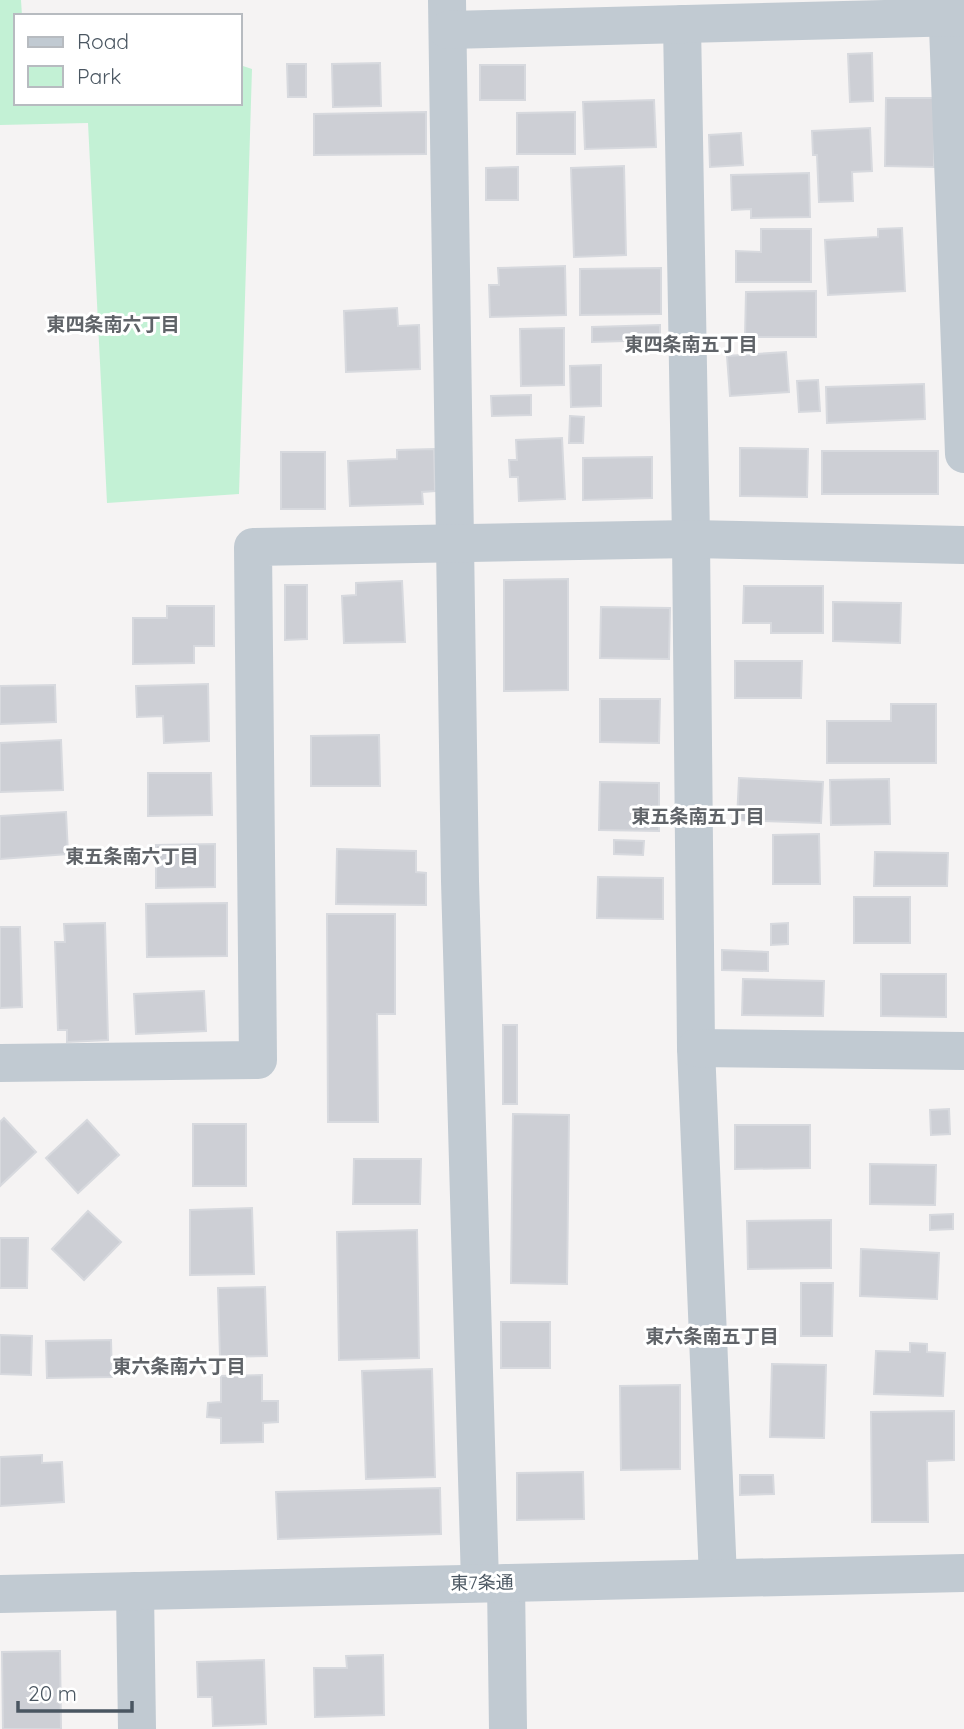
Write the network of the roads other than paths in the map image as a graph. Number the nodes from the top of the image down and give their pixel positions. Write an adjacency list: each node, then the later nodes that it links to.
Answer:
1 (953, 12): 3 (street); 4 (street)
2 (447, 15): 3 (street); 6 (street)
3 (696, 16): 5 (street)
4 (964, 454)
5 (691, 539): 6 (street); 7 (street); 8 (street)
6 (457, 543): 10 (street); 13 (street)
7 (964, 545)
8 (696, 1048): 9 (street); 12 (street)
9 (964, 1051)
10 (0, 1063)
11 (964, 1573): 12 (street, 東7条通)
12 (718, 1578): 13 (street, 東7条通)
13 (493, 1583): 14 (street, 東7条通); 17 (street)
14 (135, 1591): 15 (street, 東7条通); 16 (street)
15 (0, 1594)
16 (137, 1729)
17 (508, 1729)

